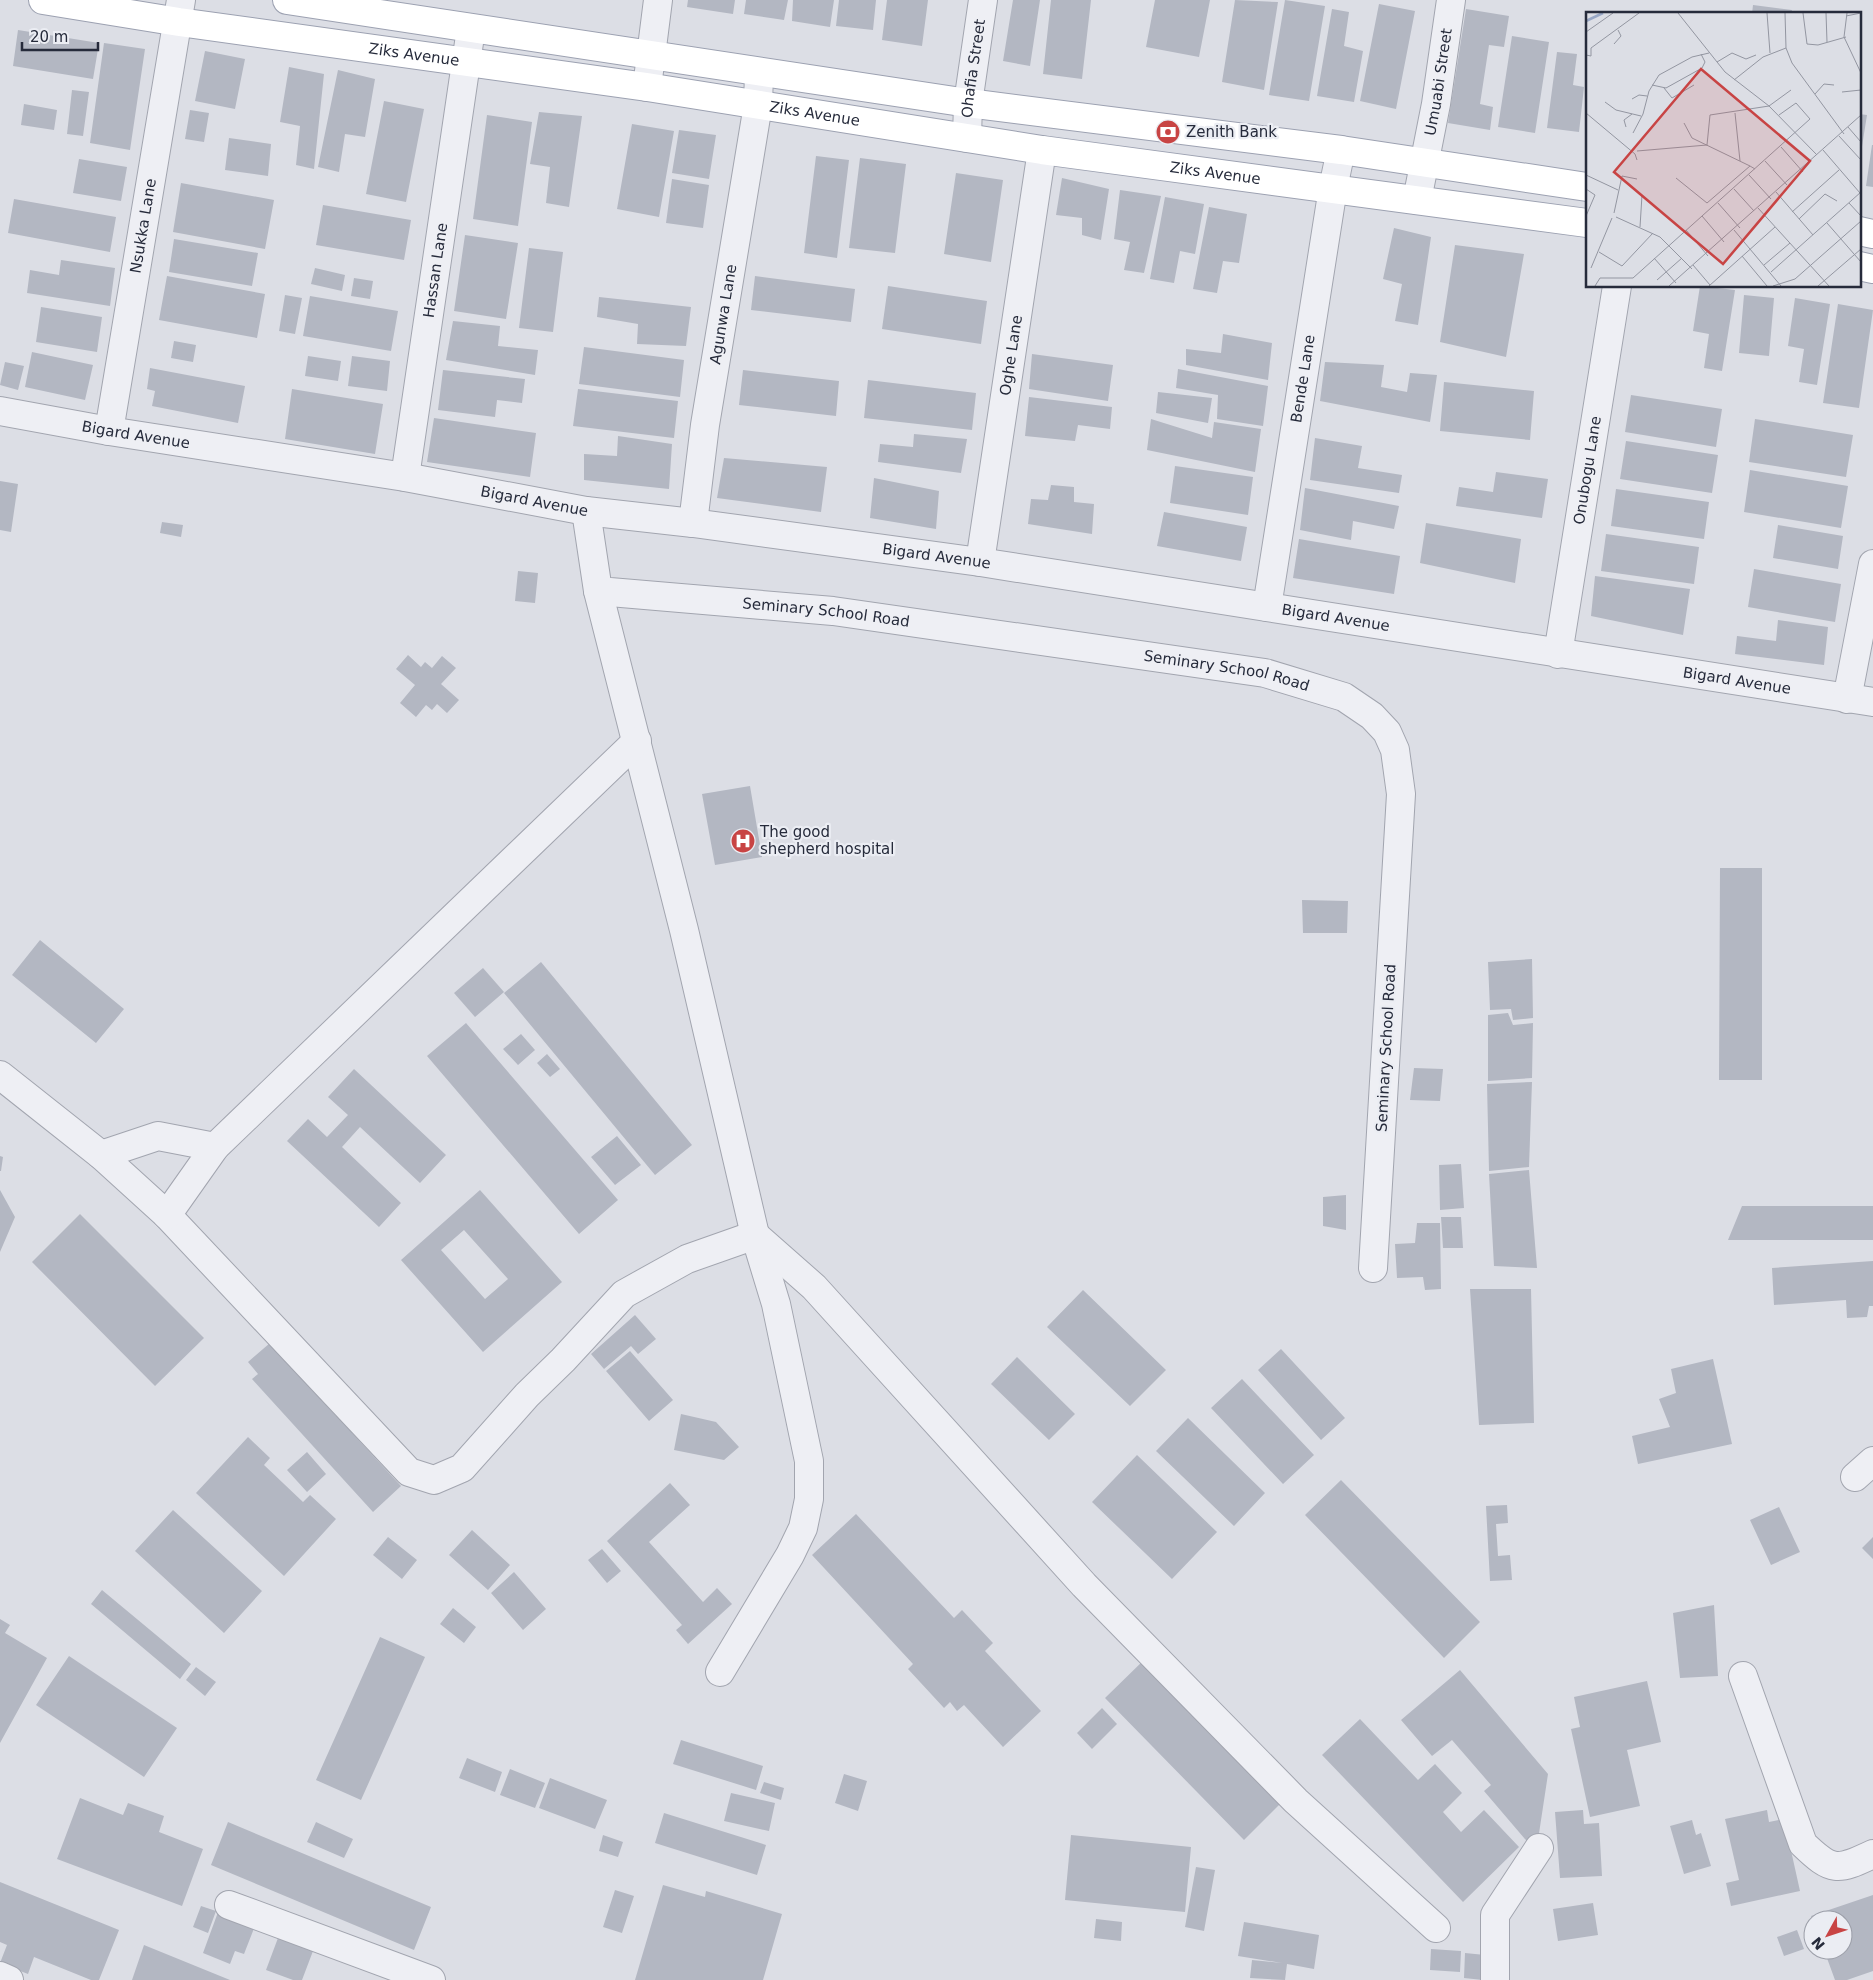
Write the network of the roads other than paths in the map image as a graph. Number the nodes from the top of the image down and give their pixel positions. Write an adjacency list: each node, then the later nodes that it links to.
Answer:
1 (43, 0): 6 (main road, Ziks Avenue)
2 (286, 0): 7 (main road)
3 (658, 0): 8 (street)
4 (983, 0): 12 (street, Ohafia Street)
5 (1451, 0): 17 (street, Umuabi Street)
6 (180, 11): 9 (main road, Ziks Avenue); 28 (street, Nsukka Lane)
7 (470, 29): 8 (main road); 9 (street, Hassan Lane)
8 (649, 55): 10 (main road); 11 (street)
9 (467, 63): 11 (main road, Ziks Avenue); 29 (street, Hassan Lane)
10 (759, 73): 12 (main road); 13 (street, Agunwa Lane)
11 (646, 87): 13 (main road, Ziks Avenue)
12 (968, 103): 14 (street, Ohafia Street); 16 (main road)
13 (758, 105): 14 (main road, Ziks Avenue); 31 (street, Agunwa Lane)
14 (967, 138): 15 (main road, Ziks Avenue)
15 (1042, 150): 19 (main road, Ziks Avenue); 32 (street, Oghe Lane)
16 (1342, 150): 17 (main road); 19 (street, Bende Lane)
17 (1424, 164): 18 (main road); 20 (street, Umuabi Street)
18 (1586, 187)
19 (1333, 188): 20 (main road, Ziks Avenue); 35 (street, Bende Lane)
20 (1417, 200): 21 (main road, Ziks Avenue)
21 (1586, 223)
22 (1860, 232): 23 (main road)
23 (1873, 234)
24 (1860, 266): 25 (main road)
25 (1873, 269)
26 (1617, 288): 36 (street, Onubogu Lane)
27 (0, 411): 28 (street, Bigard Avenue)
28 (109, 431): 29 (street, Bigard Avenue)
29 (404, 477): 30 (street, Bigard Avenue)
30 (586, 511): 31 (street, Bigard Avenue); 34 (street)
31 (693, 523): 32 (street, Bigard Avenue)
32 (980, 562): 35 (street, Bigard Avenue)
33 (1873, 564): 37 (street)
34 (598, 591): 38 (street); 44 (street, Seminary School Road)
35 (1267, 607): 36 (street, Bigard Avenue)
36 (1558, 654): 37 (street, Bigard Avenue)
37 (1860, 700)
38 (637, 740): 40 (street); 43 (street)
39 (0, 1075): 41 (street)
40 (216, 1147): 41 (street); 42 (street)
41 (101, 1155): 42 (street)
42 (167, 1215): 43 (street)
43 (755, 1235): 45 (street); 50 (street)
44 (1373, 1268)
45 (720, 1672)
46 (1743, 1676): 48 (street)
47 (1539, 1848): 54 (street)
48 (1873, 1854)
49 (229, 1904): 53 (street)
50 (1436, 1928)
51 (0, 1976): 52 (street)
52 (10, 1980)
53 (430, 1980)
54 (1494, 1980)

